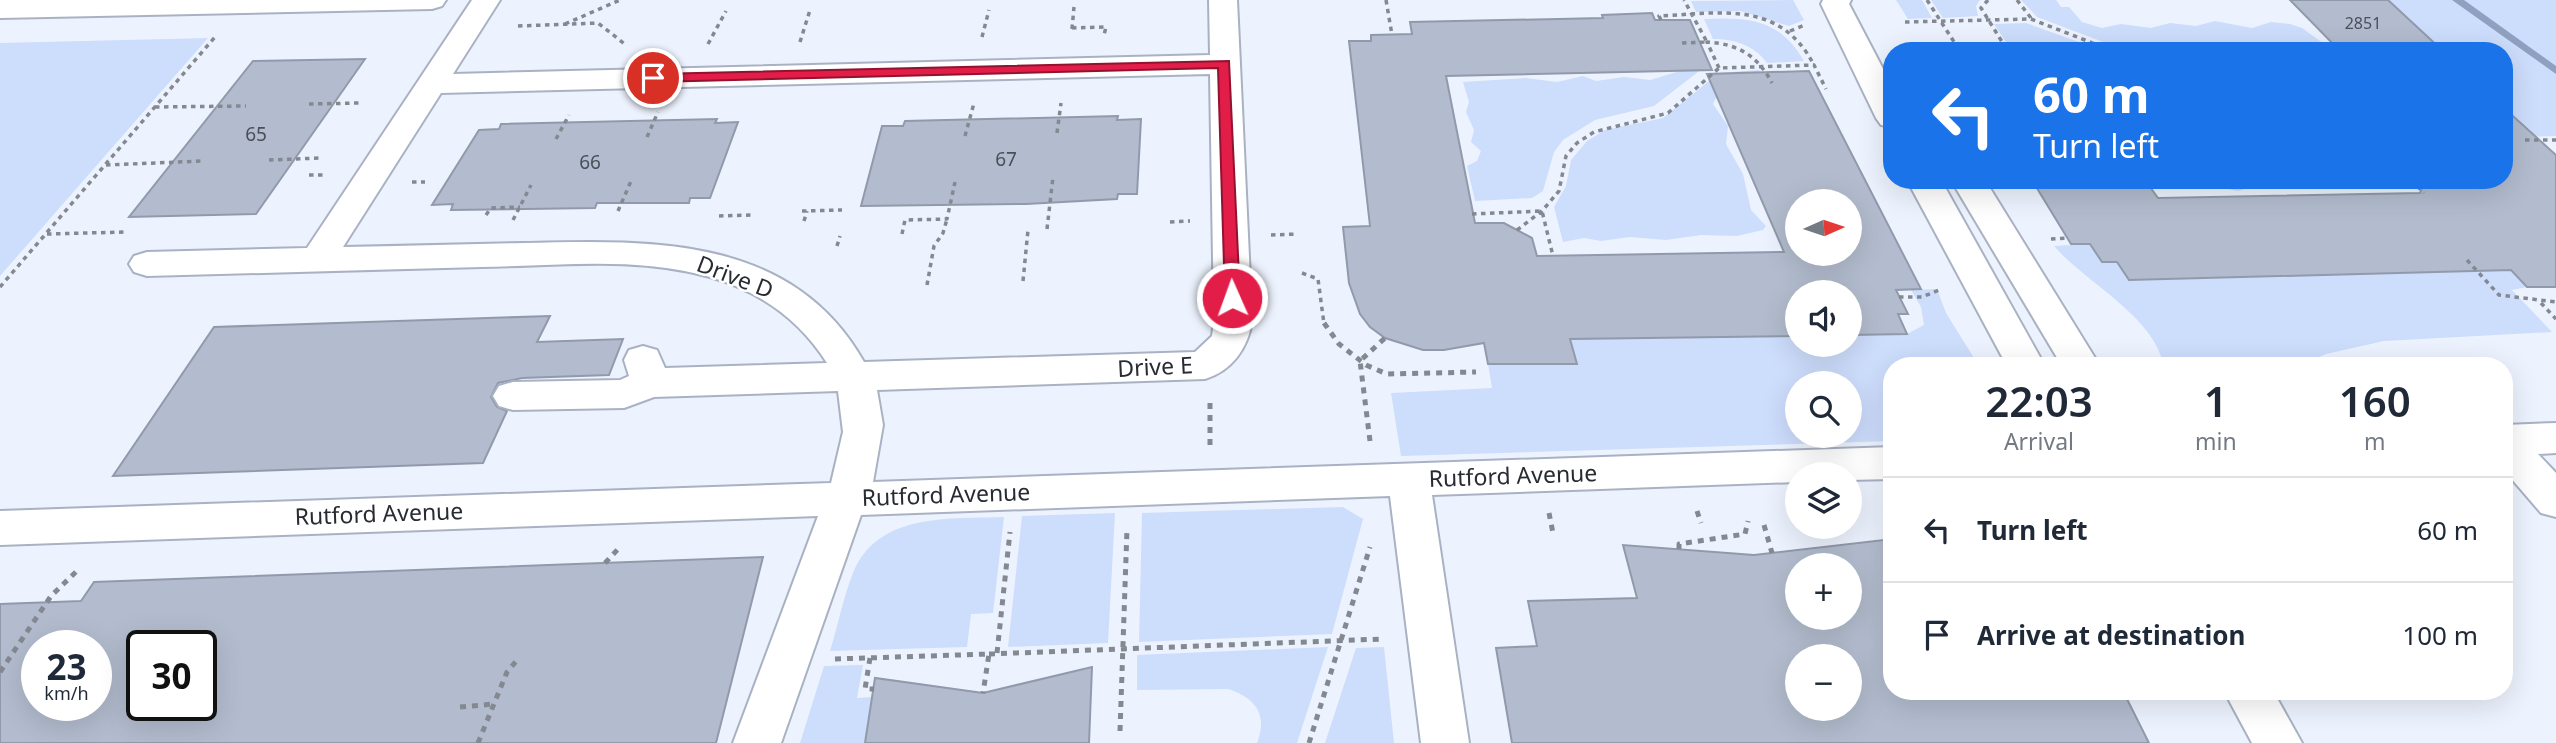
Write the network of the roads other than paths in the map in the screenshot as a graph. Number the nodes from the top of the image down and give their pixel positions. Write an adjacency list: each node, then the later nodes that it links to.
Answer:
1 (432, 0): 6 (street)
2 (486, 0): 9 (street)
3 (1223, 0): 8 (street, Drive E)
4 (1837, 0): 10 (street)
5 (1853, 0): 7 (street)
6 (0, 9)
7 (1883, 42)
8 (1224, 64): 9 (street); 17 (street, Drive E)
9 (432, 84): 13 (street)
10 (1883, 100)
11 (1929, 189): 15 (street)
12 (1973, 189): 16 (street)
13 (318, 259): 14 (street, Drive D); 17 (street, Drive D)
14 (147, 264)
15 (2021, 357)
16 (2076, 357)
17 (855, 377): 18 (street, Drive E); 24 (street, Drive D)
18 (513, 396)
19 (2556, 438): 20 (street)
20 (2513, 440)
21 (2513, 451): 25 (street)
22 (1883, 463): 23 (street, Rutford Avenue)
23 (1409, 479): 24 (street, Rutford Avenue); 29 (street)
24 (846, 498): 26 (street, Rutford Avenue); 28 (street, Drive D)
25 (2556, 501)
26 (0, 528)
27 (2253, 700): 30 (street)
28 (757, 743)
29 (1445, 743)
30 (2278, 743)

